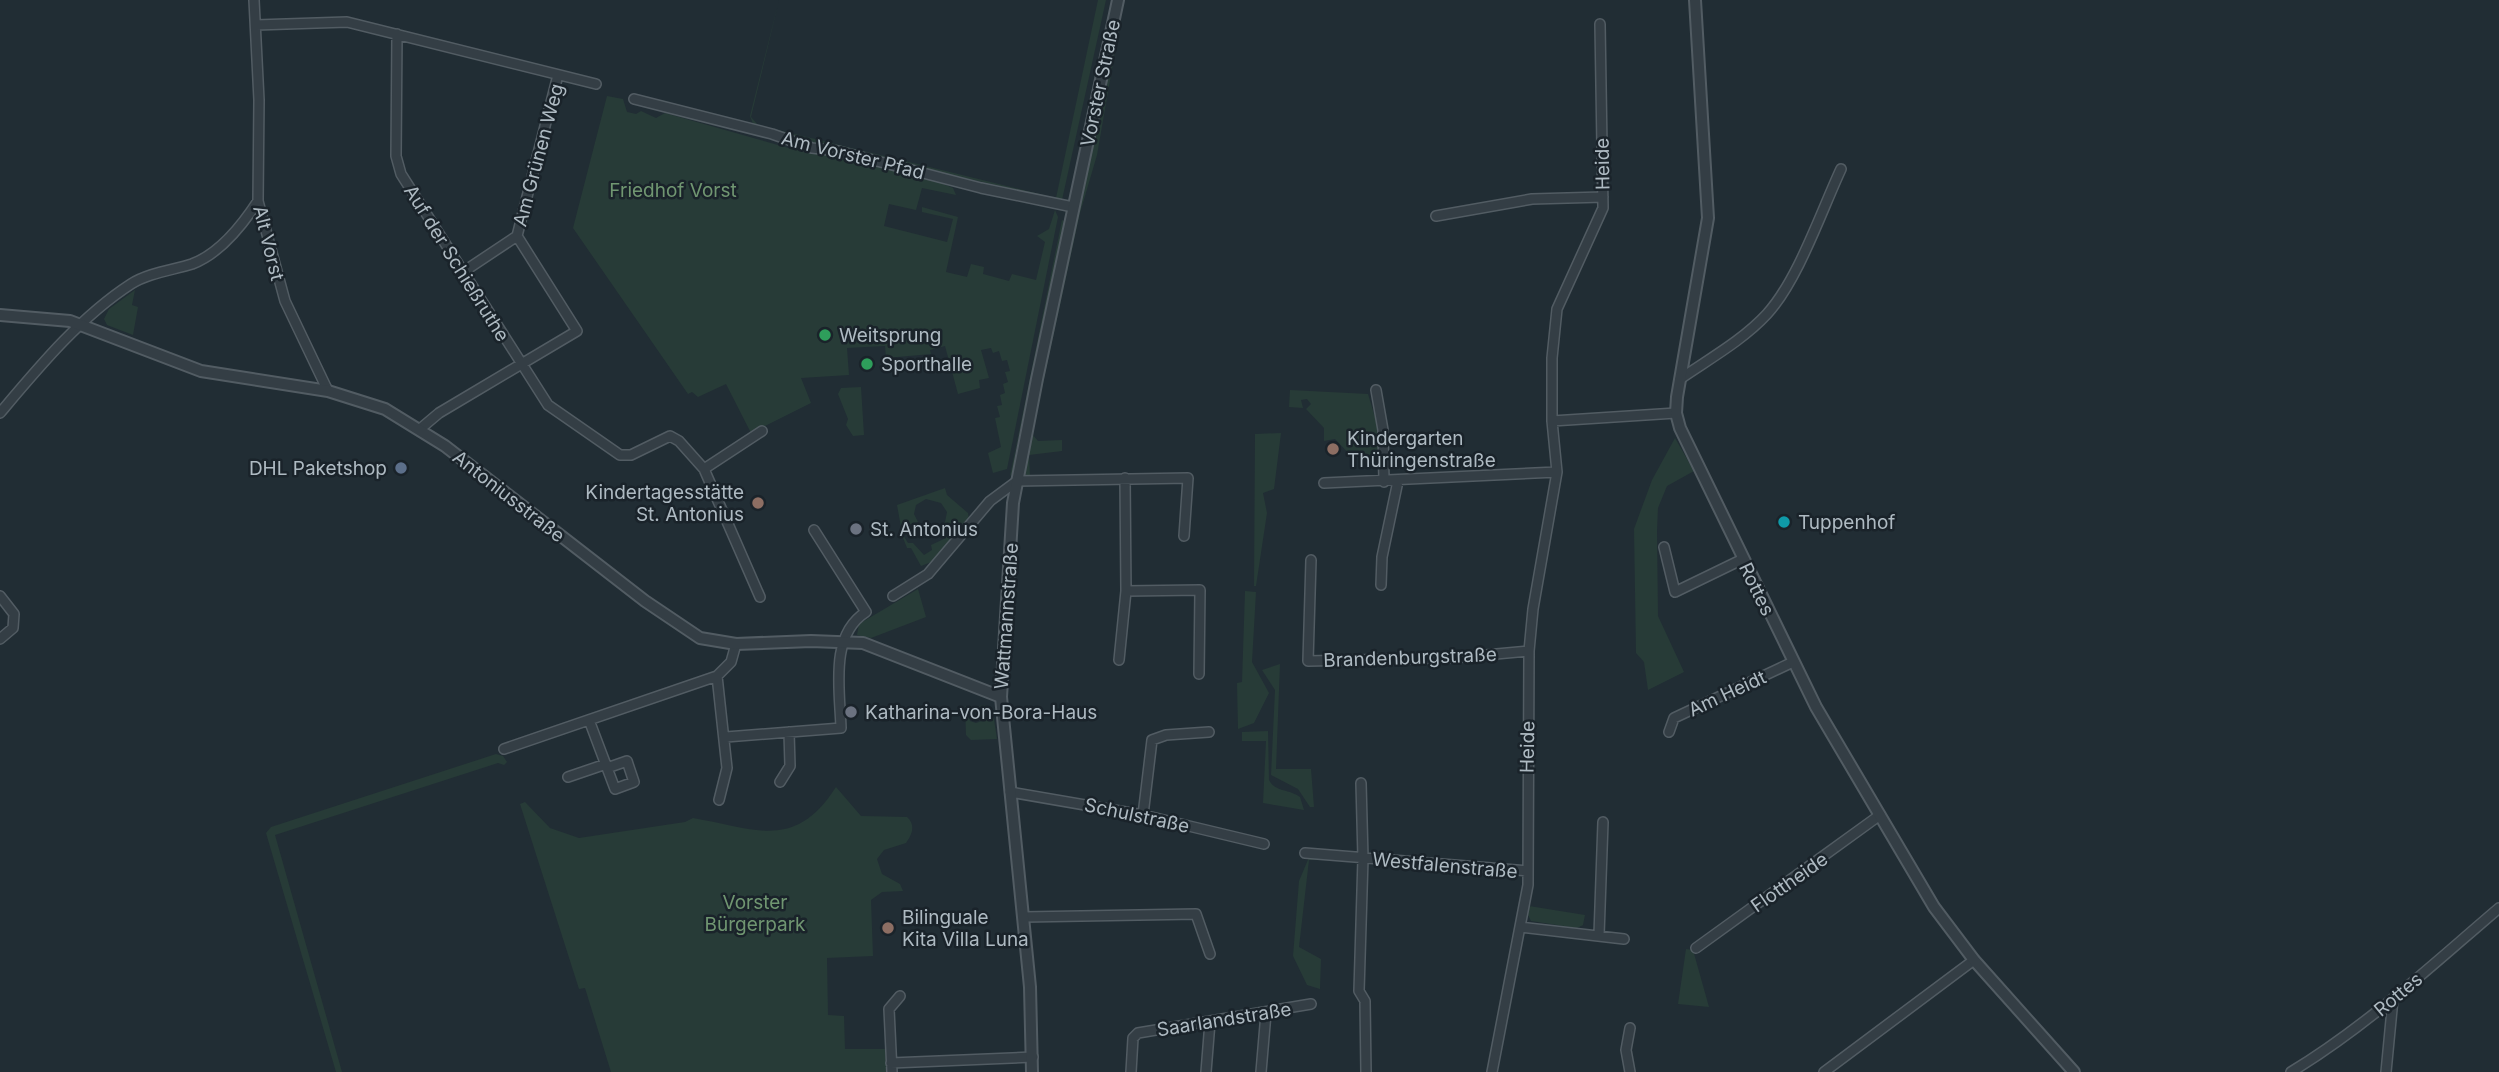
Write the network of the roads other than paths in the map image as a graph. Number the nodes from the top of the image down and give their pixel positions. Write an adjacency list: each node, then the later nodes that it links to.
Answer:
1 (254, 0): 5 (street, Alt Vorst)
2 (1118, 0): 10 (street, Vorster Straße)
3 (1695, 0): 21 (street, Rottes)
4 (1600, 24): 12 (street, Heide)
5 (256, 25): 6 (street); 13 (street, Alt Vorst)
6 (397, 34): 7 (street); 17 (street, Auf der Schießruthe)
7 (558, 75): 8 (street); 16 (street, Am Grünen Weg)
8 (596, 84)
9 (634, 99): 14 (street, Am Vorster Pfad)
10 (1082, 166): 14 (street, Wattmannstraße)
11 (1841, 169): 21 (street)
12 (1603, 197): 15 (street); 26 (street, Heide)
13 (258, 201): 19 (street); 23 (street, Alt Vorst)
14 (1073, 207): 32 (street, Wattmannstraße)
15 (1436, 216)
16 (517, 236): 17 (street, Am Grünen Weg); 20 (street, Am Grünen Weg)
17 (463, 272): 20 (street, Auf der Schießruthe)
18 (0, 316): 19 (street, Antoniusstraße)
19 (83, 325): 23 (street, Antoniusstraße); 24 (street)
20 (521, 365): 27 (street); 29 (street, Auf der Schießruthe)
21 (1680, 379): 25 (street, Rottes)
22 (1376, 390): 34 (street)
23 (328, 391): 27 (street, Antoniusstraße)
24 (0, 413)
25 (1676, 413): 26 (street); 39 (street, Rottes)
26 (1552, 421): 30 (street, Heide)
27 (420, 429): 48 (street, Antoniusstraße)
28 (761, 431): 29 (street)
29 (704, 469): 45 (street)
30 (1556, 472): 33 (street); 49 (street, Heide)
31 (1125, 478): 32 (street); 37 (street); 42 (street)
32 (1017, 481): 44 (street); 54 (street, Wattmannstraße)
33 (1398, 481): 34 (street); 41 (street)
34 (1384, 482): 35 (street)
35 (1324, 483)
36 (814, 530): 47 (street)
37 (1184, 536)
38 (1664, 547): 39 (street)
39 (1743, 559): 51 (street, Rottes)
40 (1311, 561): 49 (street, Brandenburgstraße)
41 (1381, 585)
42 (1126, 591): 50 (street); 52 (street)
43 (0, 596): 46 (street)
44 (893, 596)
45 (760, 597)
46 (0, 639)
47 (844, 641): 48 (street, Antoniusstraße); 54 (street, Antoniusstraße); 56 (street)
48 (736, 644): 53 (street)
49 (1529, 651): 72 (street, Heide)
50 (1119, 660)
51 (1793, 662): 58 (street, Am Heidt); 67 (street, Rottes)
52 (1199, 674)
53 (717, 676): 55 (street); 59 (street)
54 (1001, 697): 64 (street, Wattmannstraße)
55 (589, 720): 60 (street); 61 (street)
56 (789, 732): 59 (street); 62 (street)
57 (1209, 732): 66 (street)
58 (1670, 732)
59 (726, 737): 65 (street)
60 (504, 749)
61 (568, 777)
62 (780, 782)
63 (1361, 783): 71 (street, Westfalenstraße)
64 (1010, 792): 66 (street, Schulstraße); 74 (street, Wattmannstraße)
65 (719, 800)
66 (1143, 815): 69 (street, Schulstraße)
67 (1880, 815): 78 (street, Flottheide); 80 (street, Rottes)
68 (1603, 822): 76 (street)
69 (1264, 844)
70 (1305, 852): 71 (street, Westfalenstraße)
71 (1363, 858): 72 (street, Westfalenstraße); 93 (street, Westfalenstraße)
72 (1528, 872): 75 (street, Heide)
73 (2499, 908): 82 (street, Rottes)
74 (1024, 917): 79 (street); 87 (street, Wattmannstraße)
75 (1520, 927): 76 (street); 94 (street, Heide)
76 (1599, 935): 77 (street)
77 (1624, 939)
78 (1696, 948)
79 (1210, 954)
80 (1974, 960): 96 (street); 97 (street, Rottes)
81 (900, 996): 88 (street)
82 (2393, 999): 98 (street, Rottes); 99 (street)
83 (1311, 1004): 84 (street, Saarlandstraße)
84 (1266, 1013): 85 (street, Saarlandstraße); 92 (street)
85 (1210, 1022): 90 (street, Saarlandstraße); 91 (street)
86 (1630, 1028): 95 (street)
87 (1032, 1057): 88 (street); 89 (street, Wattmannstraße)
88 (892, 1067)
89 (1032, 1072)
90 (1131, 1072)
91 (1206, 1072)
92 (1261, 1072)
93 (1366, 1072)
94 (1492, 1072)
95 (1630, 1072)
96 (1824, 1072)
97 (2074, 1072)
98 (2291, 1072)
99 (2386, 1072)

